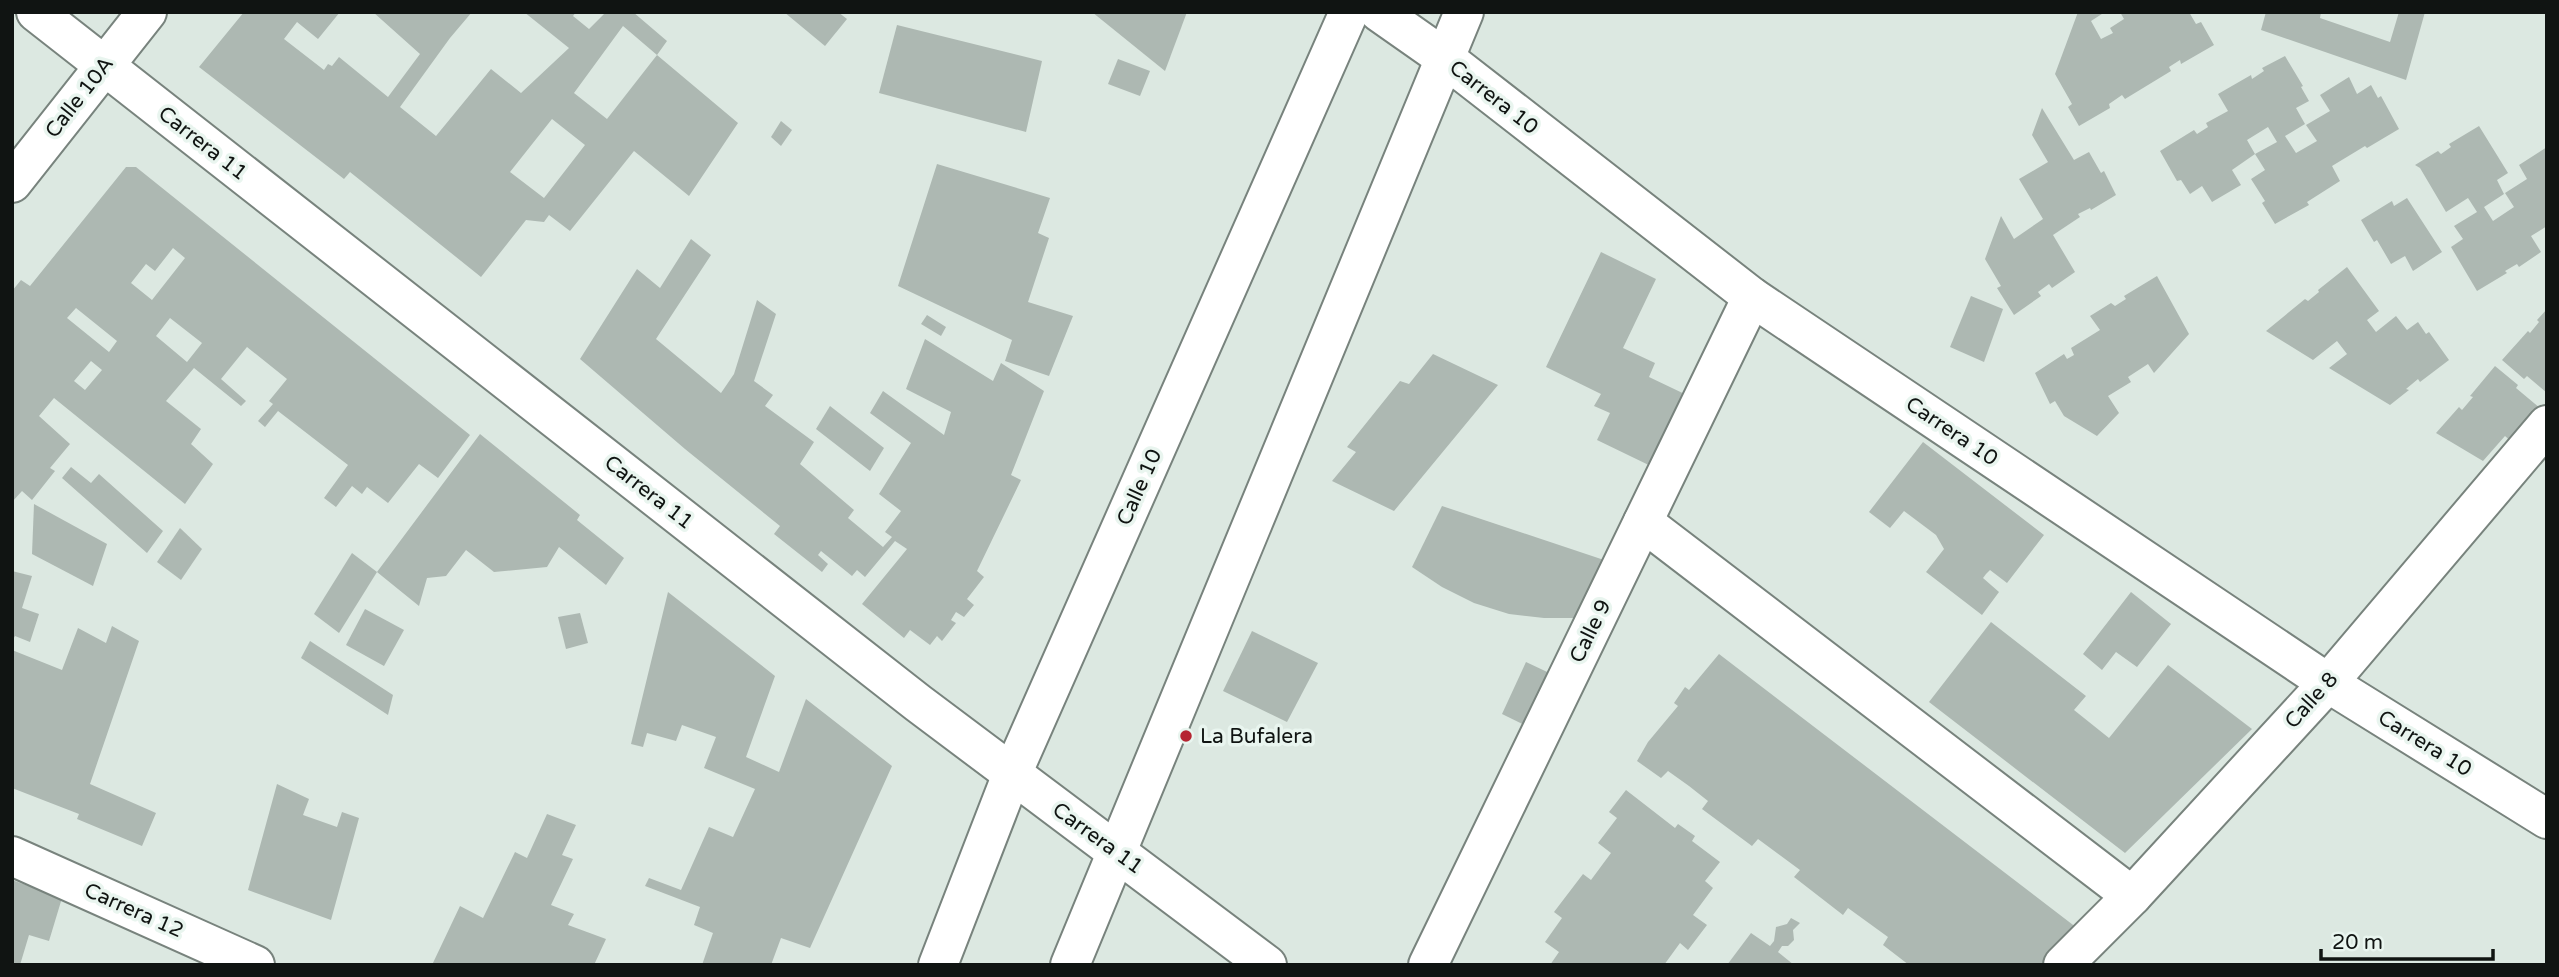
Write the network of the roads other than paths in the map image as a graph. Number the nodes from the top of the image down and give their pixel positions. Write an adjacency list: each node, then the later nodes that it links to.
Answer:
1 (36, 12): 7 (street, Carrera 11)
2 (147, 12): 7 (street, Calle 10A)
3 (1349, 12): 13 (street, Calle 10)
4 (1379, 12): 6 (street, Carrera 10)
5 (1464, 12): 6 (street)
6 (1446, 59): 9 (street, Carrera 10); 15 (street)
7 (104, 66): 8 (street, Calle 10A); 13 (street, Carrera 11)
8 (12, 183)
9 (1752, 298): 11 (street, Calle 9); 12 (street, Carrera 10)
10 (2547, 425): 12 (street, Calle 8)
11 (1643, 522): 17 (street); 22 (street, Calle 9)
12 (2328, 683): 14 (street, Carrera 10); 17 (street, Calle 8)
13 (1012, 774): 15 (street, Carrera 11); 19 (street, Calle 10)
14 (2547, 819)
15 (1118, 852): 20 (street); 21 (street, Carrera 11)
16 (12, 856): 18 (street, Carrera 12)
17 (2132, 896): 23 (street, Calle 8)
18 (255, 965)
19 (938, 965)
20 (1070, 965)
21 (1267, 965)
22 (1428, 965)
23 (2063, 965)

